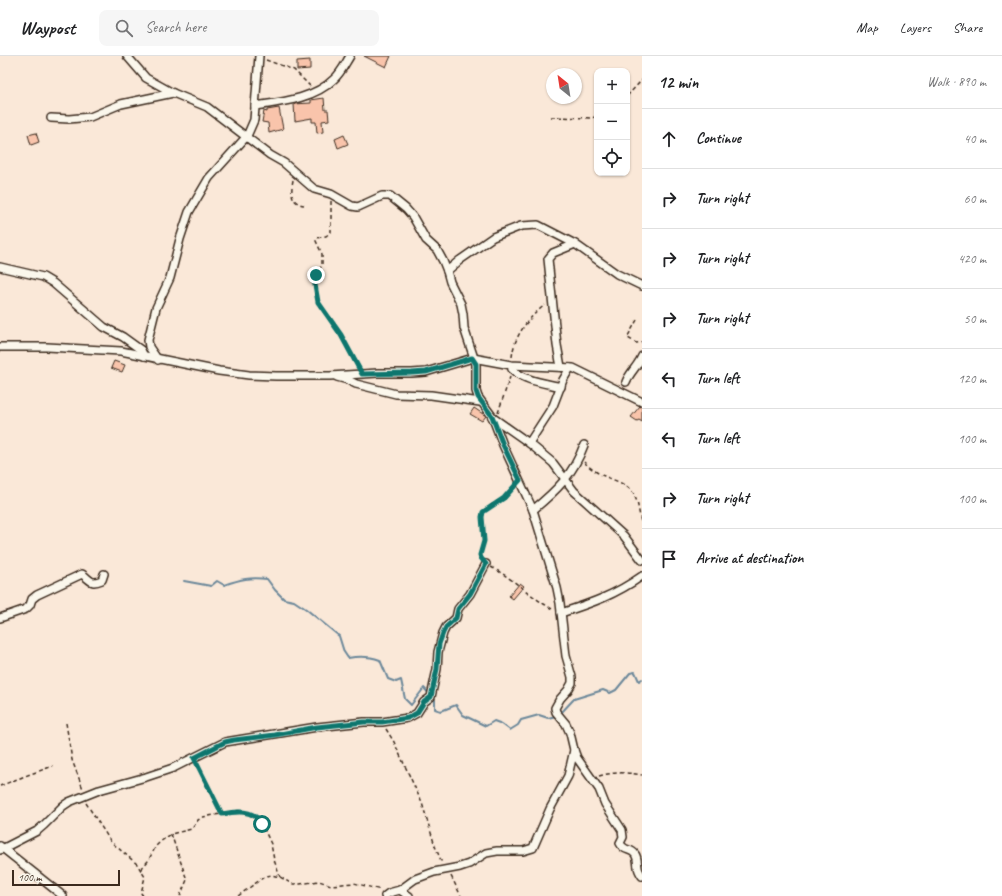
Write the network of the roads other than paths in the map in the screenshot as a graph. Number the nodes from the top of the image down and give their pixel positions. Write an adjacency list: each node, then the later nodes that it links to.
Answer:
1 (127, 56): 4 (street)
2 (350, 56): 5 (street)
3 (259, 57): 5 (street)
4 (173, 93): 6 (street); 7 (street)
5 (255, 106): 7 (street)
6 (50, 118)
7 (247, 136): 10 (street); 16 (street)
8 (575, 244): 10 (street); 11 (street); 18 (street)
9 (0, 267): 13 (street)
10 (447, 271): 15 (street)
11 (642, 286)
12 (0, 347): 13 (street)
13 (144, 356): 16 (street)
14 (642, 356): 21 (street)
15 (472, 358): 17 (street); 20 (street); 23 (street)
16 (158, 360): 20 (street)
17 (512, 367): 18 (street); 22 (street)
18 (561, 367): 19 (street)
19 (570, 368): 22 (street); 24 (street)
20 (330, 376): 23 (street)
21 (626, 382)
22 (561, 387): 26 (street)
23 (480, 402): 25 (street)
24 (642, 402)
25 (494, 417): 26 (street); 29 (street)
26 (529, 443): 28 (street)
27 (584, 445): 28 (street)
28 (566, 478): 29 (street); 30 (street)
29 (533, 510): 34 (street)
30 (642, 560)
31 (486, 564): 37 (street)
32 (104, 574): 35 (street)
33 (642, 576): 34 (street)
34 (561, 613): 36 (street)
35 (0, 618)
36 (574, 750): 38 (street); 39 (street)
37 (1, 848): 41 (street)
38 (642, 876)
39 (400, 890): 40 (street); 42 (street)
40 (387, 895)
41 (63, 896)
42 (409, 896)

